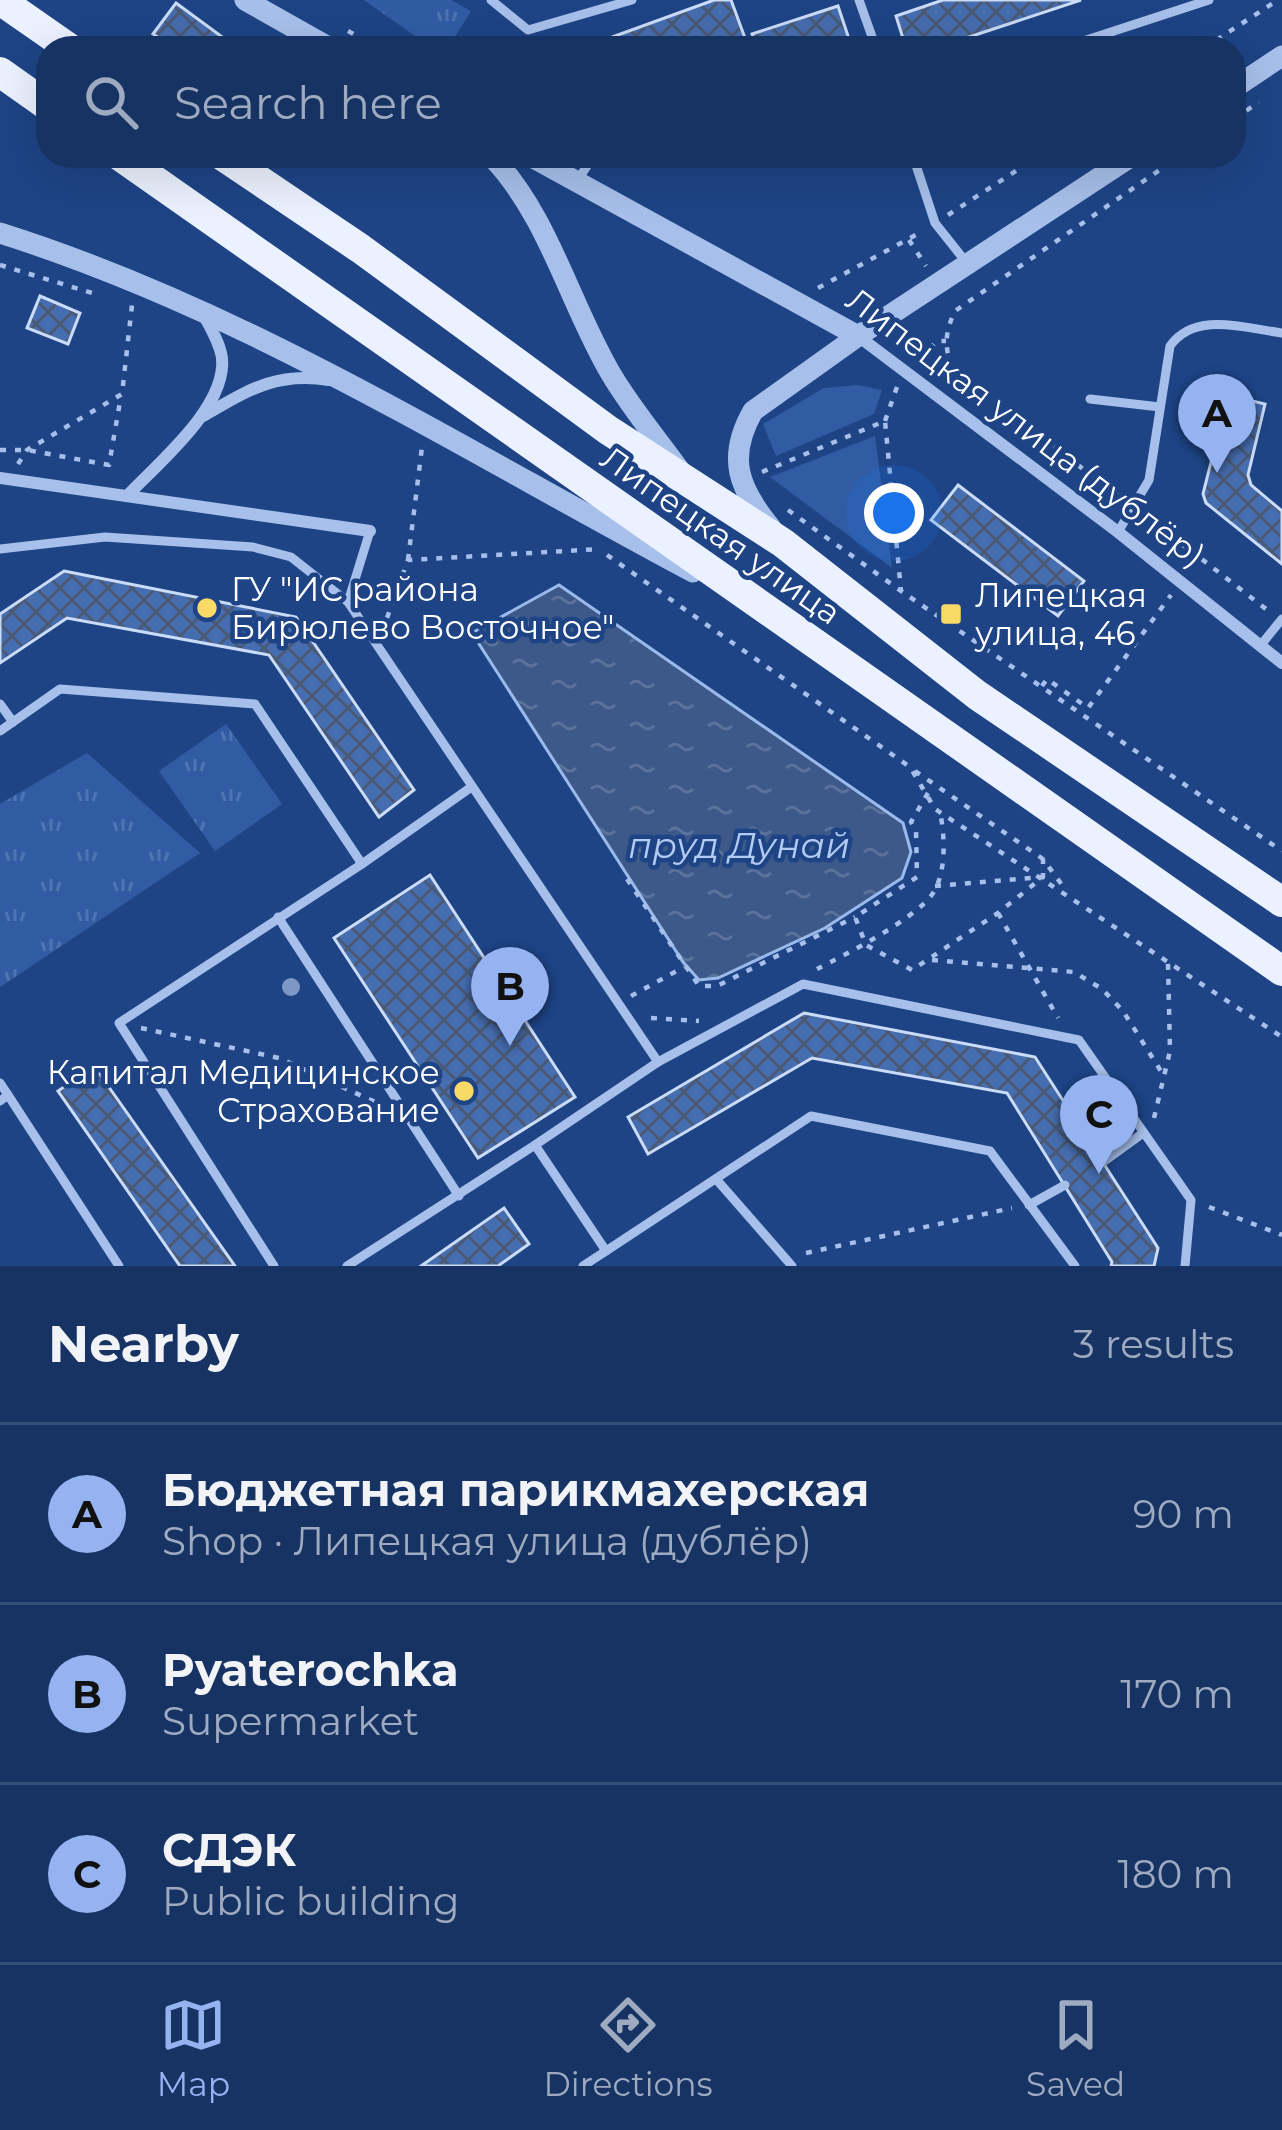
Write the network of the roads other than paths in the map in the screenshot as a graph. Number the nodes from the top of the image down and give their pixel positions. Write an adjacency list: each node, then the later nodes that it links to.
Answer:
1 (0, 0): 7 (main road)
2 (490, 0): 3 (lane)
3 (632, 0)
4 (859, 0): 9 (lane)
5 (1209, 0): 10 (lane)
6 (260, 3): 8 (street)
7 (52, 36)
8 (311, 36)
9 (872, 36)
10 (1099, 36)
11 (1282, 56): 13 (street)
12 (0, 72): 14 (main road)
13 (1246, 80)
14 (36, 98)
15 (137, 168): 40 (main road, Липецкая улица)
16 (241, 168): 33 (main road, Липецкая улица)
17 (502, 168): 33 (street)
18 (553, 168): 22 (street, Липецкая улица (дублёр))
19 (586, 168): 22 (lane)
20 (917, 168): 24 (lane)
21 (1114, 168): 24 (street)
22 (577, 181): 27 (street, Липецкая улица (дублёр))
23 (0, 233): 25 (street)
24 (969, 265): 27 (street)
25 (200, 308): 28 (street); 31 (street)
26 (1282, 333): 30 (lane)
27 (858, 336): 36 (street, Липецкая улица (дублёр)); 37 (street)
28 (346, 383): 31 (street); 40 (street)
29 (1090, 399): 30 (lane)
30 (1160, 407): 36 (lane)
31 (202, 417): 34 (street)
32 (0, 478): 34 (street)
33 (689, 482): 37 (main road, Липецкая улица)
34 (127, 496): 35 (street)
35 (370, 531): 39 (lane)
36 (1118, 532): 42 (street, Липецкая улица (дублёр))
37 (783, 543): 49 (main road, Липецкая улица)
38 (0, 549): 39 (lane)
39 (348, 602): 47 (lane)
40 (769, 612): 51 (main road, Липецкая улица)
41 (1282, 619): 42 (lane)
42 (1260, 646): 43 (street, Липецкая улица (дублёр))
43 (1282, 663)
44 (0, 704): 45 (lane)
45 (13, 722): 46 (lane); 48 (lane)
46 (0, 731)
47 (470, 788): 48 (lane); 52 (lane)
48 (362, 864): 50 (lane)
49 (1282, 902)
50 (278, 917): 60 (lane); 65 (lane)
51 (1282, 971)
52 (658, 1062): 55 (lane); 56 (lane)
53 (0, 1083): 54 (lane)
54 (4, 1098): 64 (lane)
55 (1147, 1137): 57 (lane); 69 (lane)
56 (535, 1144): 60 (lane); 62 (lane)
57 (1103, 1162)
58 (716, 1179): 61 (lane); 62 (lane); 63 (lane)
59 (1065, 1185): 61 (lane)
60 (459, 1196): 66 (lane)
61 (1029, 1204): 68 (lane)
62 (607, 1251): 67 (lane)
63 (788, 1262)
64 (118, 1266)
65 (274, 1266)
66 (347, 1266)
67 (584, 1266)
68 (1075, 1266)
69 (1185, 1266)

